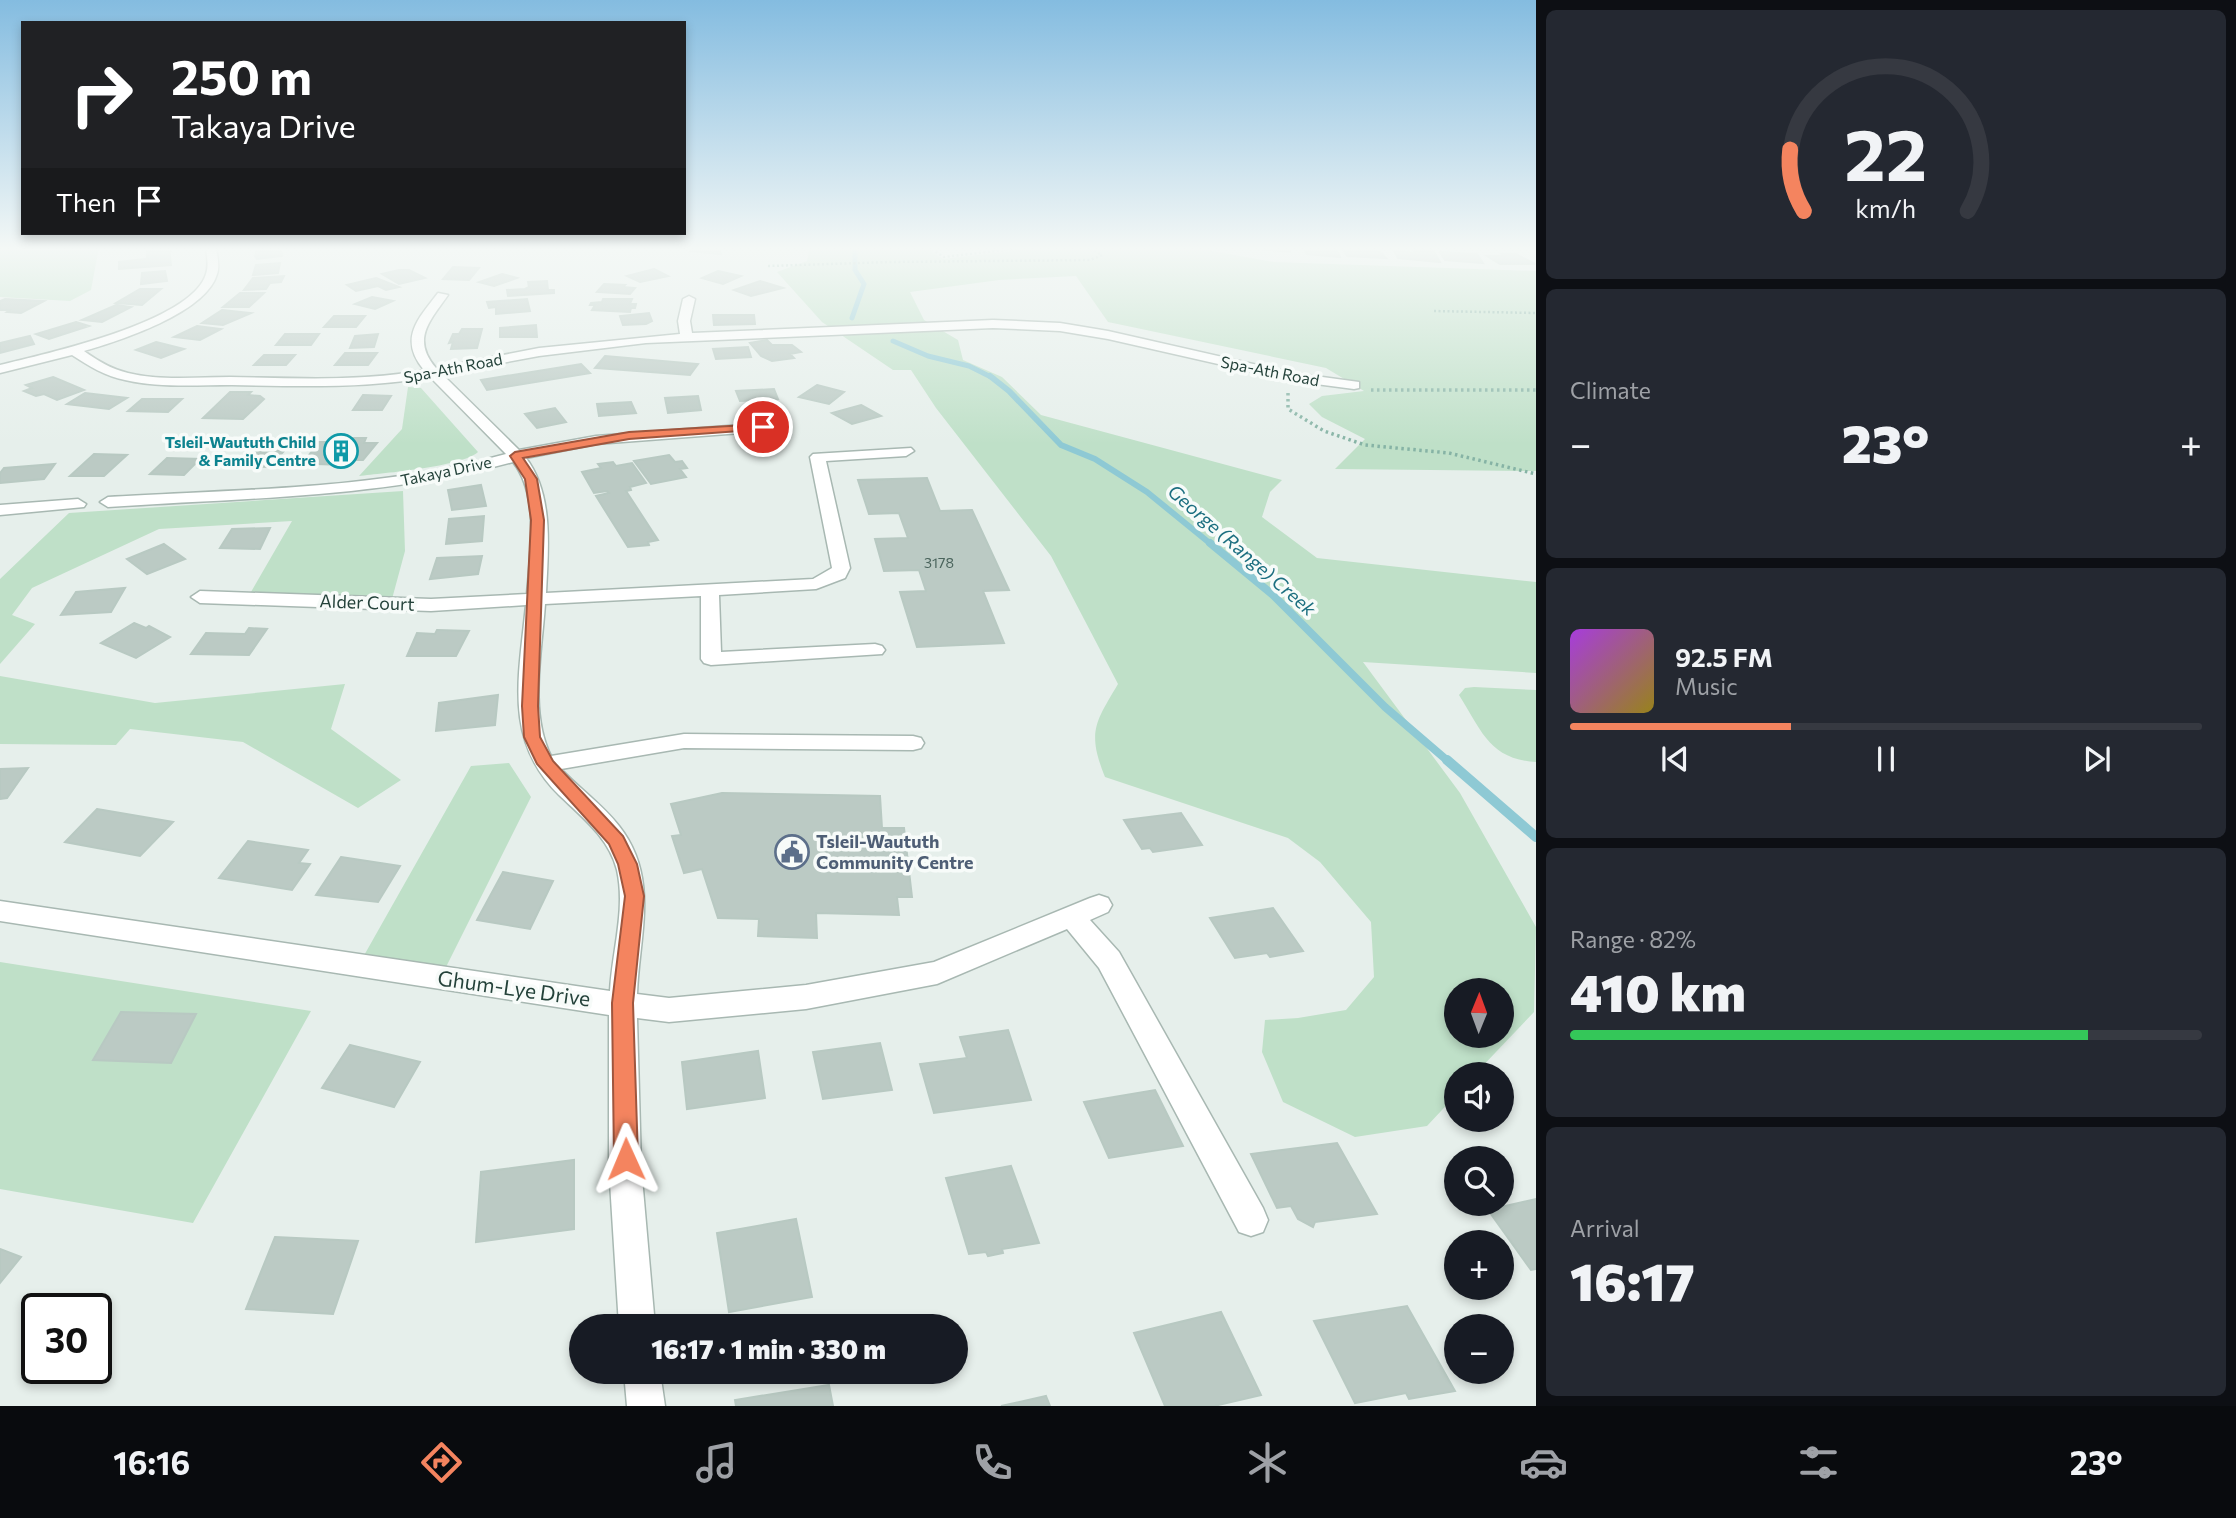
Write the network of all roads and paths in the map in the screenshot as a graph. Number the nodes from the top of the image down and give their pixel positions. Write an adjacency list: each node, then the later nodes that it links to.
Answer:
1 (168, 313): 7 (street)
2 (429, 313): 9 (street)
3 (686, 313): 6 (street)
4 (1516, 313): 5 (path)
5 (1536, 313)
6 (686, 336): 9 (street, Spa-Ath Road); 10 (street, Spa-Ath Road)
7 (75, 351): 8 (street); 9 (street, Spa-Ath Road)
8 (0, 369)
9 (433, 372): 17 (street)
10 (1293, 377): 11 (street, Spa-Ath Road); 14 (street)
11 (1354, 385)
12 (1368, 390): 13 (path)
13 (1536, 390)
14 (1288, 392): 18 (path)
15 (782, 426): 17 (street, Takaya Drive)
16 (906, 452): 22 (street, Alder Court)
17 (515, 456): 19 (street, Takaya Drive); 24 (street)
18 (1536, 474)
19 (108, 502)
20 (78, 504): 21 (street)
21 (0, 510)
22 (710, 589): 24 (street, Alder Court); 25 (street)
23 (200, 597): 24 (street, Alder Court)
24 (534, 598): 27 (street)
25 (875, 650)
26 (913, 743): 27 (street)
27 (546, 764): 31 (street)
28 (1099, 905): 30 (street, Ghum-Lye Drive)
29 (0, 911): 31 (street, Ghum-Lye Drive)
30 (1072, 917): 31 (street, Ghum-Lye Drive); 32 (street)
31 (623, 1003): 33 (street)
32 (1251, 1220)
33 (636, 1314)
34 (643, 1384): 35 (street)
35 (646, 1406)

